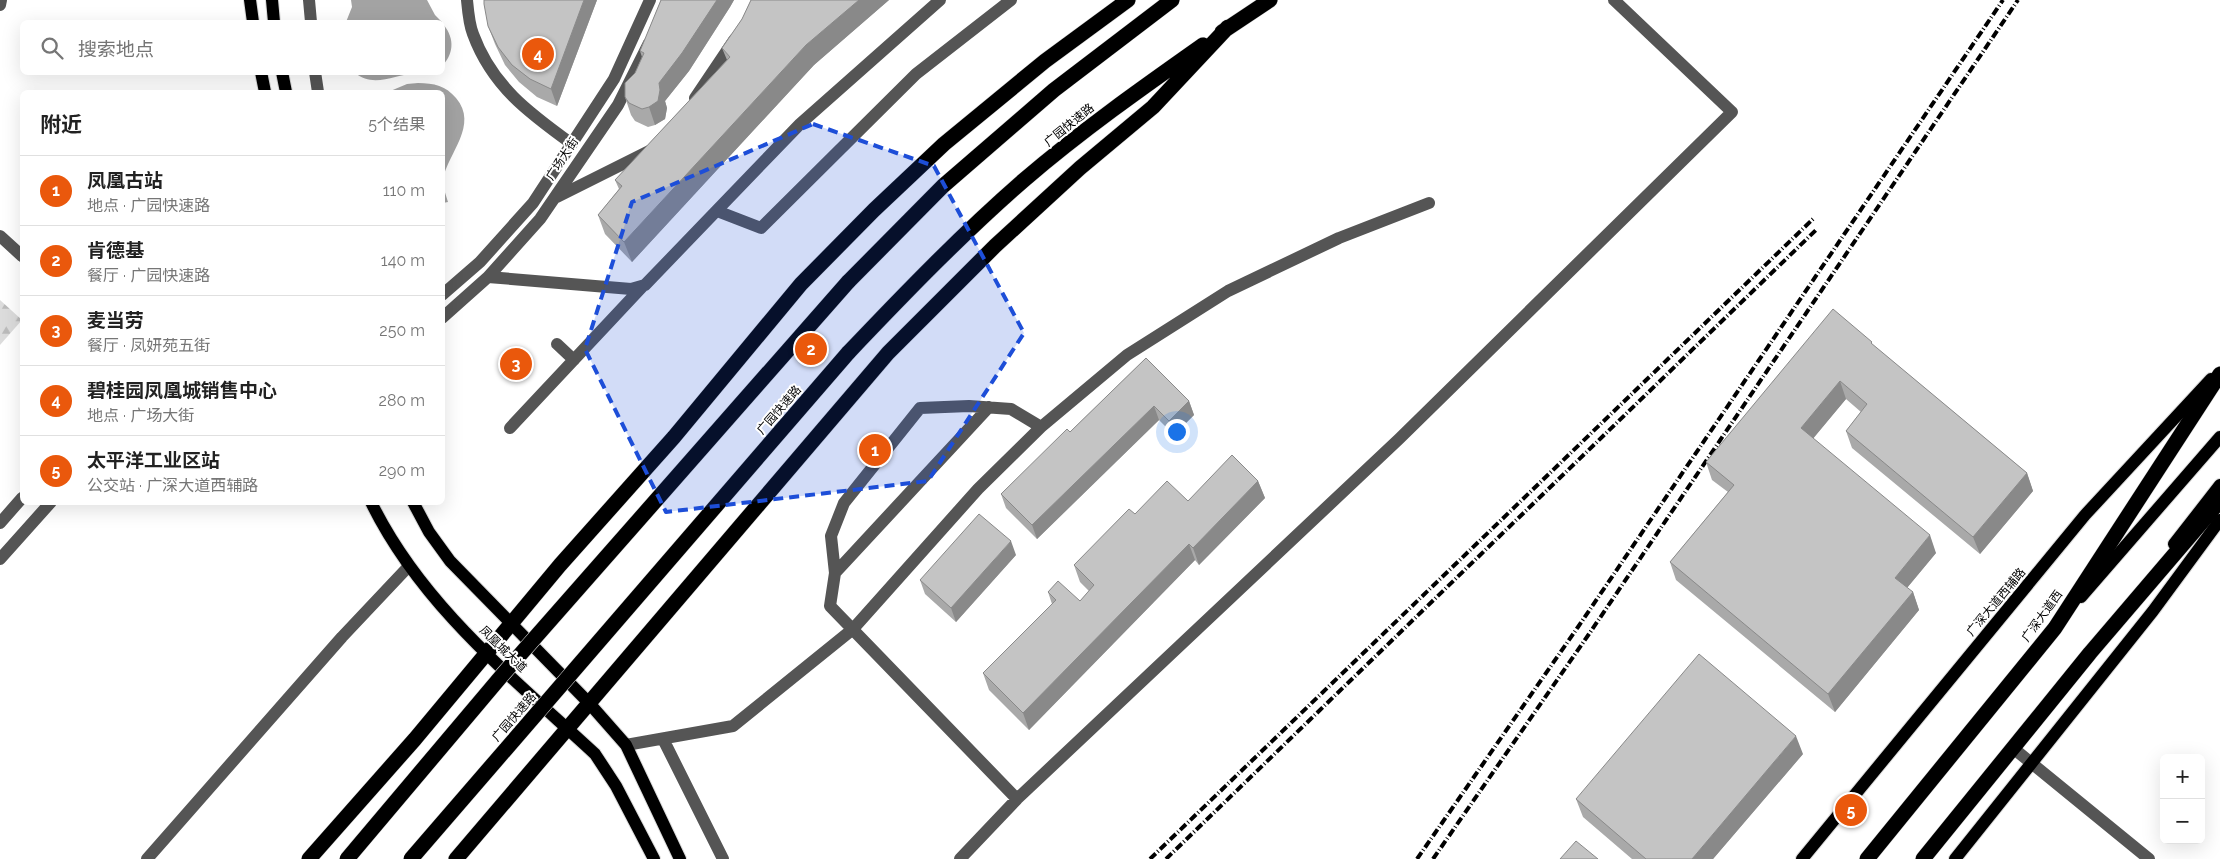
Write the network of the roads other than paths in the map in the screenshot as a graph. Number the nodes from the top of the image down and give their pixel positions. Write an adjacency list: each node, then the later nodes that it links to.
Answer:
1 (1, 0): 13 (street)
2 (250, 0): 14 (main road)
3 (272, 0): 15 (main road)
4 (309, 0): 16 (street)
5 (466, 0): 28 (street)
6 (650, 0): 28 (street, 广场大街)
7 (940, 0): 31 (street)
8 (1011, 0): 31 (street)
9 (1128, 0): 58 (highway)
10 (1172, 0): 73 (highway, bridge)
11 (1270, 0): 17 (highway, 广园快速路)
12 (1614, 0): 69 (street)
13 (0, 5)
14 (253, 20)
15 (274, 20)
16 (311, 20)
17 (1228, 27): 63 (highway); 74 (highway, 广园快速路, bridge)
18 (742, 29): 26 (street)
19 (653, 33): 29 (street, 广场大街)
20 (262, 75): 23 (main road)
21 (283, 75): 24 (main road)
22 (315, 75): 25 (street)
23 (265, 90)
24 (286, 90)
25 (318, 90)
26 (687, 110)
27 (665, 142): 29 (street)
28 (572, 144): 36 (street, 广场大街)
29 (554, 198): 34 (street, 广场大街)
30 (1429, 202): 44 (street)
31 (717, 211): 35 (street)
32 (0, 236): 33 (street)
33 (20, 254)
34 (488, 277): 35 (street); 37 (street, 广场大街)
35 (645, 285): 40 (street)
36 (445, 289): 37 (street)
37 (462, 300): 38 (street, 广场大街)
38 (445, 315)
39 (557, 344): 40 (street)
40 (574, 360): 45 (street)
41 (2220, 370): 79 (main road, 广深大道西辅路)
42 (2220, 374): 59 (highway, 广深大道西)
43 (989, 407): 44 (street); 57 (street); 57 (street)
44 (1041, 427): 60 (street)
45 (510, 428)
46 (2220, 437): 59 (main road)
47 (2220, 485): 61 (main road)
48 (20, 500): 54 (street)
49 (2220, 501): 61 (highway)
50 (47, 505): 55 (street)
51 (372, 505): 56 (main road, 凤凰城大道)
52 (416, 505): 58 (main road, 凤凰城大道)
53 (2220, 520): 68 (main road)
54 (0, 524)
55 (0, 558)
56 (409, 566): 62 (main road, 凤凰城大道); 71 (street)
57 (835, 573): 60 (street)
58 (511, 623): 62 (highway); 63 (main road, 凤凰城大道)
59 (2055, 628): 80 (highway, 广深大道西)
60 (853, 629): 65 (street); 69 (street)
61 (2090, 653): 67 (highway)
62 (486, 654): 64 (main road, 凤凰城大道); 72 (highway)
63 (589, 703): 64 (highway); 66 (main road, 凤凰城大道)
64 (568, 730): 70 (main road, 凤凰城大道); 75 (highway)
65 (663, 739): 66 (street); 77 (street)
66 (626, 745): 76 (main road, 凤凰城大道)
67 (2013, 748): 68 (street); 81 (highway)
68 (2033, 763): 82 (main road); 83 (street)
69 (1017, 798): 78 (street)
70 (652, 855)
71 (147, 859)
72 (309, 859)
73 (347, 859)
74 (411, 859)
75 (456, 859)
76 (680, 859)
77 (723, 859)
78 (960, 859)
79 (1802, 859)
80 (1867, 859)
81 (1923, 859)
82 (1955, 859)
83 (2149, 859)

